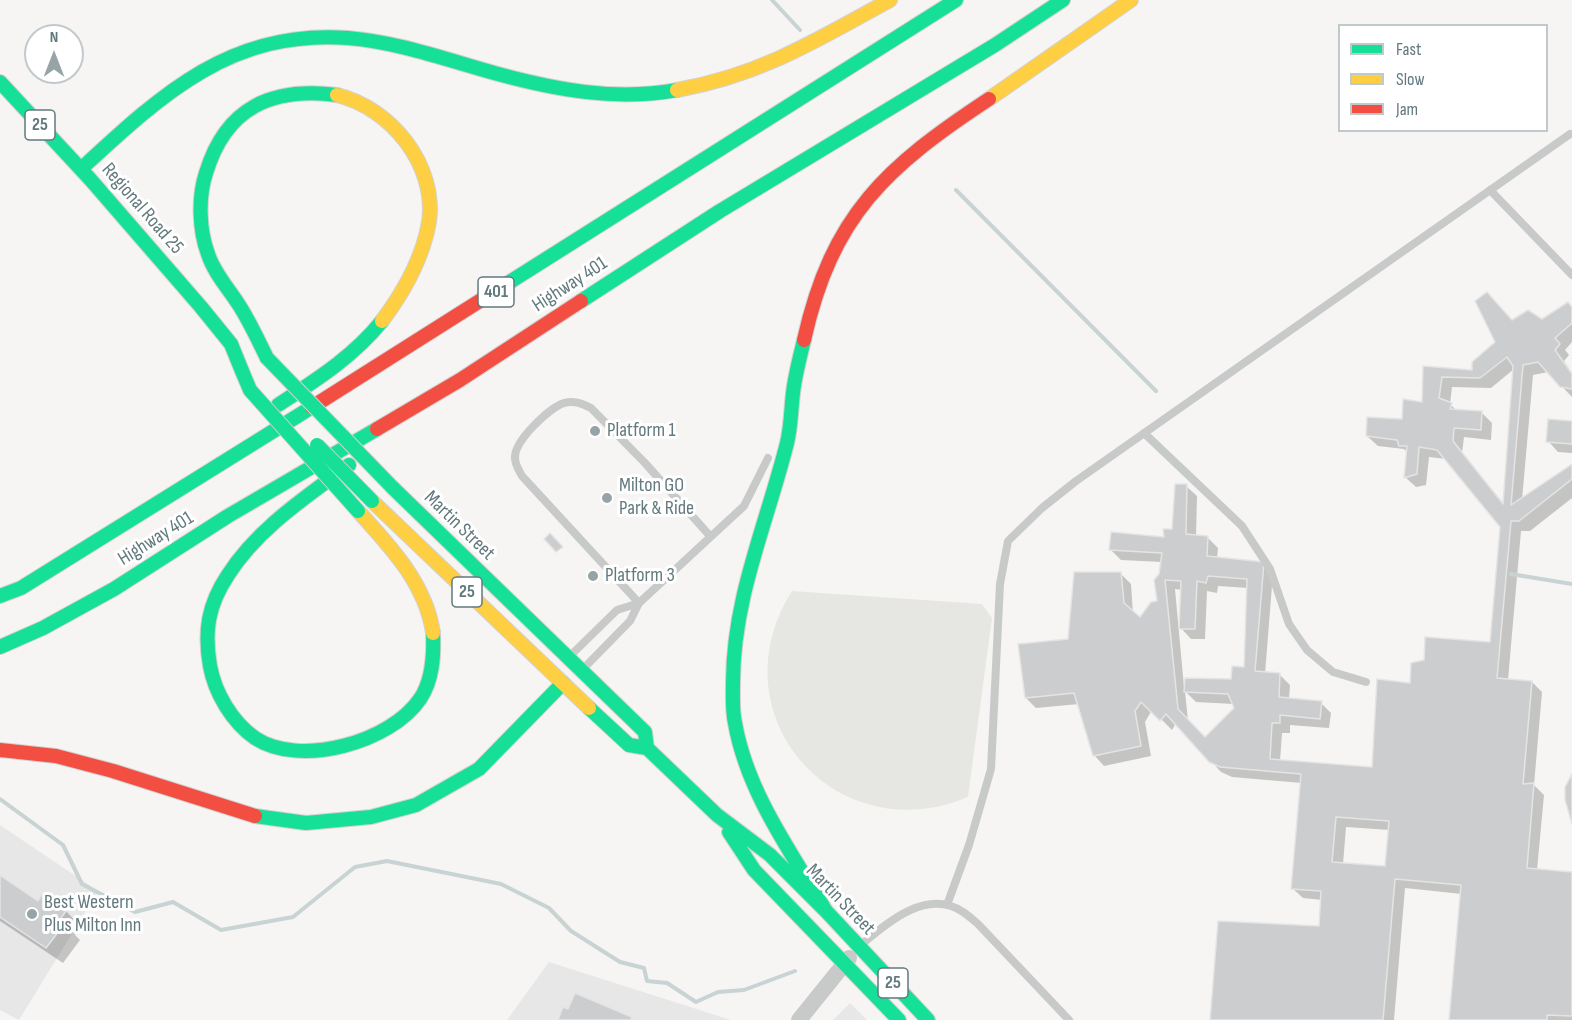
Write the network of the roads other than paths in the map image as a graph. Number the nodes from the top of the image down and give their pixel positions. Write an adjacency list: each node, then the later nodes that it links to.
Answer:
1 (890, 0): 7 (main road)
2 (956, 0): 20 (main road, Highway 401 / 401)
3 (1063, 0): 14 (main road, Highway 401)
4 (1131, 0): 13 (main road)
5 (0, 82): 7 (main road, Regional Road 25 / 25)
6 (1570, 134): 8 (lane)
7 (81, 169): 10 (main road, Regional Road 25 / 25)
8 (1490, 190): 9 (lane); 17 (lane)
9 (1572, 275)
10 (231, 344): 11 (main road, Martin Street / 25); 12 (main road, Regional Road 25 / 25)
11 (267, 358): 15 (main road); 25 (main road, Martin Street / 25, bridge)
12 (242, 371): 14 (main road, Regional Road 25, bridge); 27 (main road, Martin Street / 25, bridge)
13 (795, 378): 16 (lane); 33 (main road)
14 (460, 380): 24 (main road, Highway 401)
15 (254, 421)
16 (781, 421)
17 (1144, 433): 28 (lane); 32 (lane)
18 (220, 449): 20 (main road)
19 (771, 450): 21 (lane)
20 (184, 487): 22 (main road, Highway 401 / 401)
21 (710, 536): 23 (lane); 23 (lane)
22 (0, 596)
23 (639, 603): 25 (lane); 26 (lane)
24 (0, 647)
25 (569, 657): 26 (main road, Martin Street / 25); 27 (lane)
26 (582, 670): 27 (lane); 29 (main road, Martin Street / 25)
27 (558, 678): 29 (main road, Martin Street / 25); 30 (main road)
28 (1366, 682)
29 (647, 748): 31 (main road, Martin Street / 25)
30 (0, 750)
31 (717, 815): 33 (main road, Martin Street / 25); 35 (main road, Martin Street / 25)
32 (947, 905): 34 (lane); 39 (lane)
33 (826, 911): 34 (main road, Martin Street / 25)
34 (858, 947): 35 (street); 38 (main road, Martin Street / 25)
35 (844, 964): 36 (street); 37 (main road, Martin Street / 25)
36 (799, 1020)
37 (899, 1020)
38 (928, 1020)
39 (1069, 1020)

